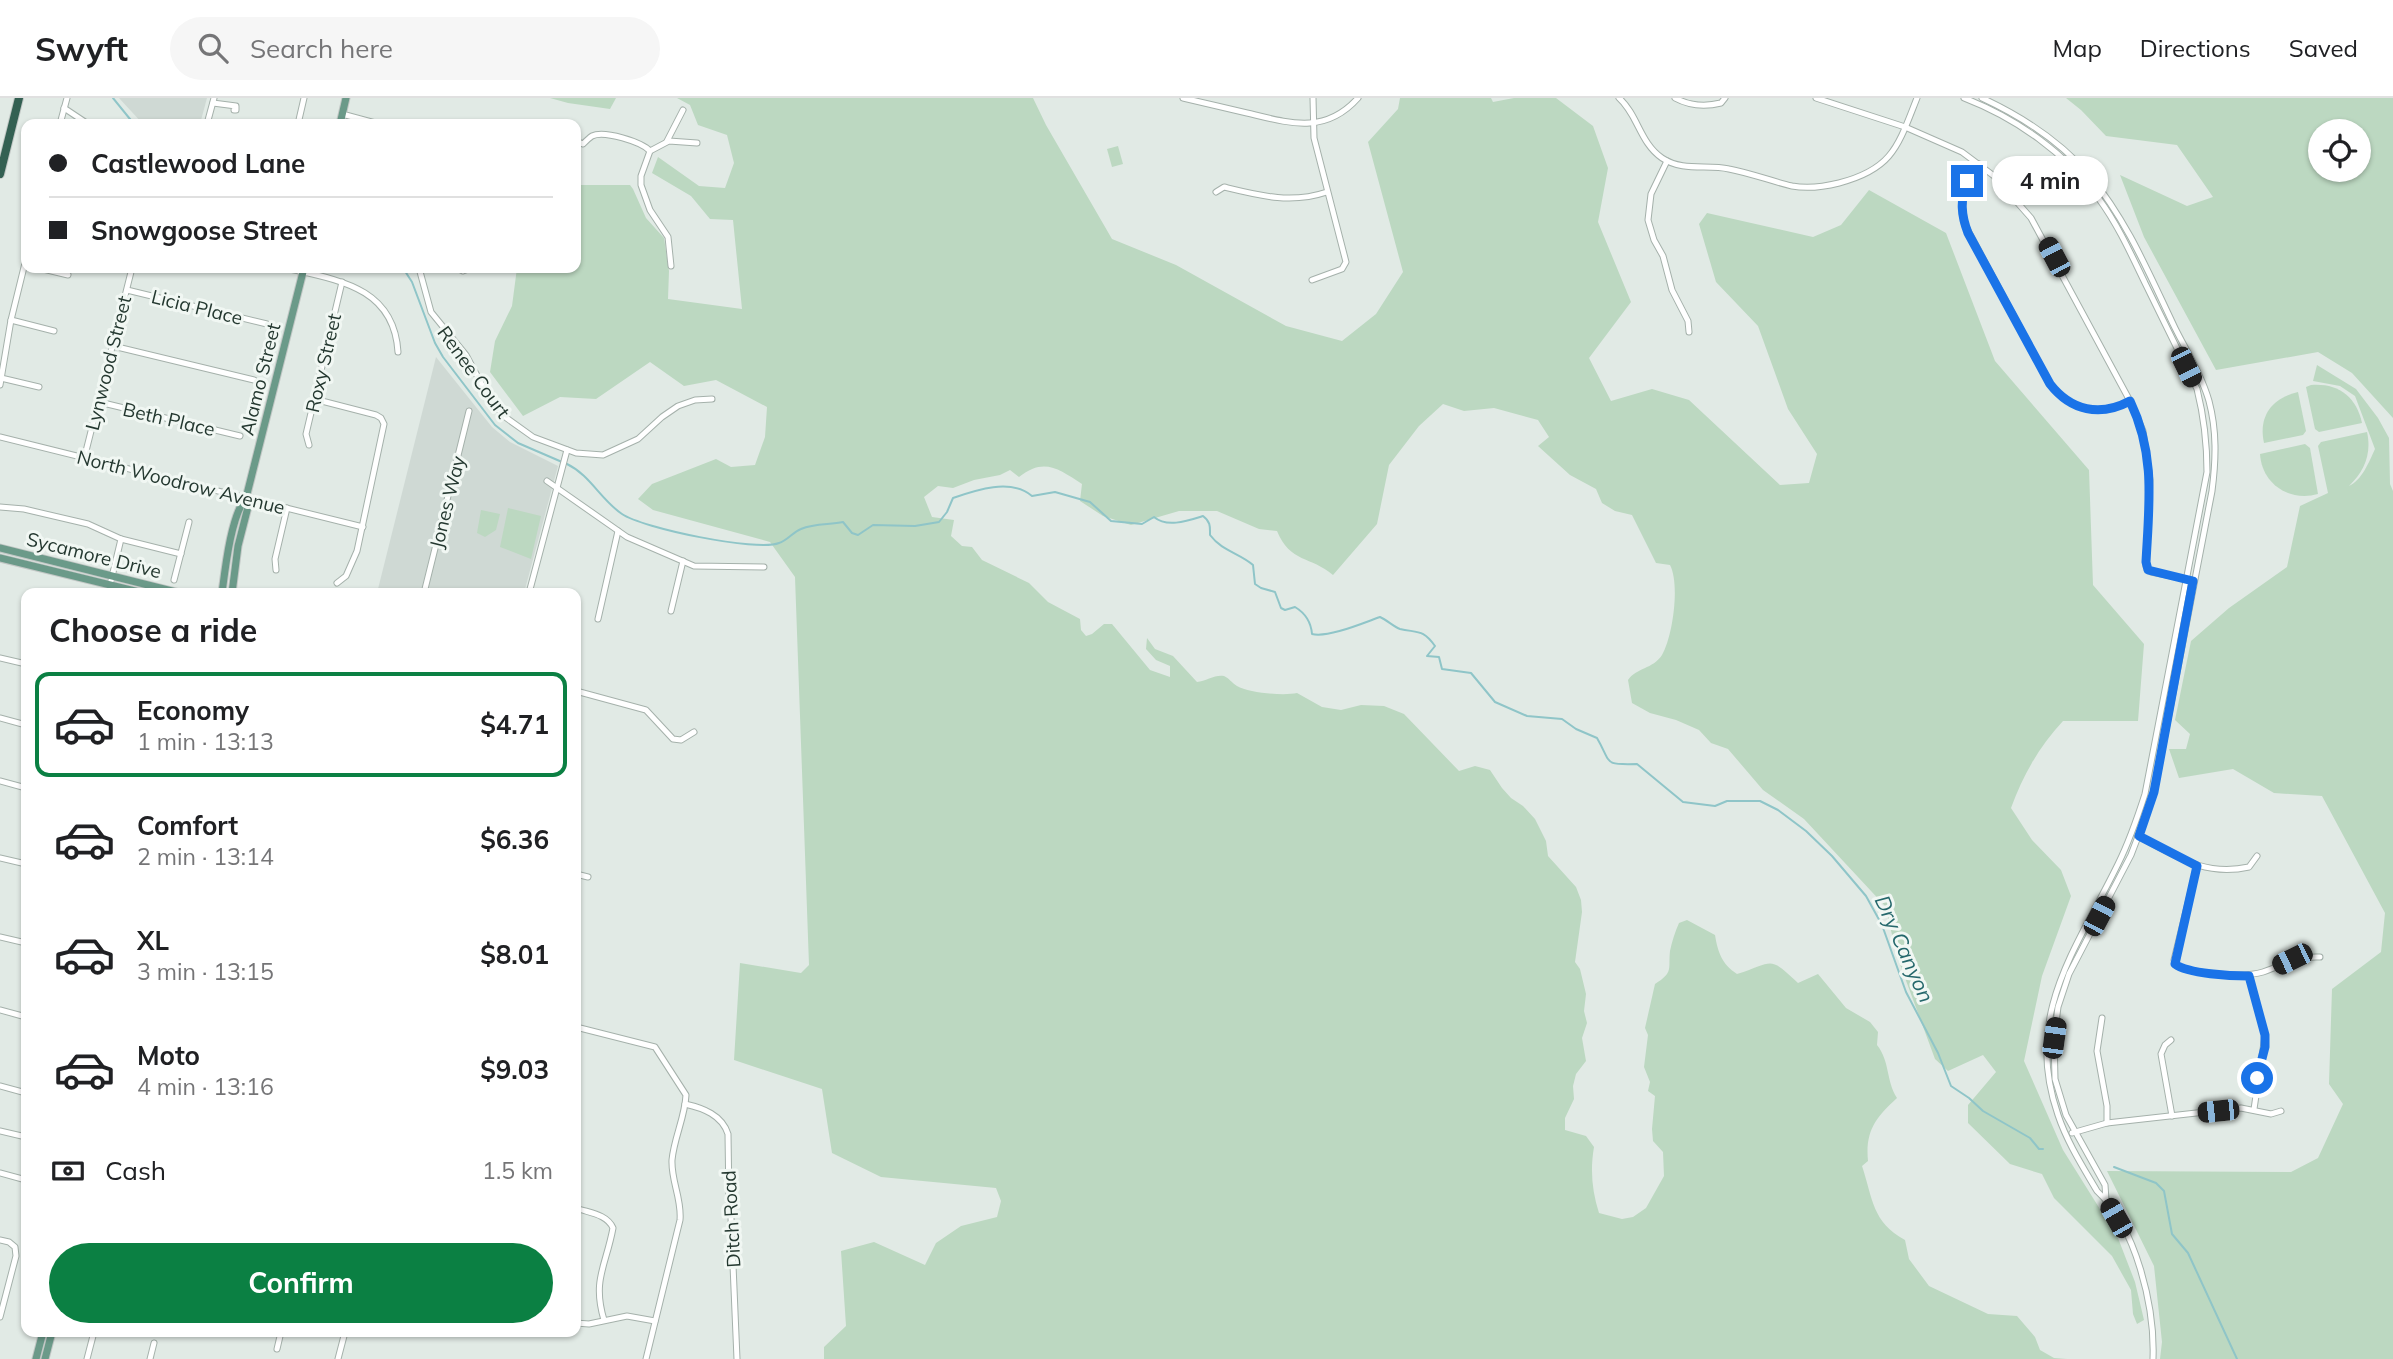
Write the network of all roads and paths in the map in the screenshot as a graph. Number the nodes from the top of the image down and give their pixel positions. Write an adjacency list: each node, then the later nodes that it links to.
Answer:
1 (19, 98): 34 (highway)
2 (66, 98): 16 (street)
3 (304, 98): 23 (street)
4 (346, 98): 19 (main road)
5 (1183, 98): 26 (street)
6 (1313, 98): 26 (street)
7 (1358, 98): 26 (street)
8 (1619, 98): 32 (street)
9 (1675, 98): 10 (street)
10 (1725, 98)
11 (1816, 98): 27 (street)
12 (1917, 98): 27 (street)
13 (1964, 98): 84 (street)
14 (1982, 98): 86 (street)
15 (213, 100): 17 (street); 22 (street)
16 (64, 108): 20 (street); 21 (street)
17 (234, 110)
18 (683, 110): 29 (street)
19 (342, 114): 24 (main road); 25 (street)
20 (61, 119)
21 (80, 119)
22 (208, 119)
23 (299, 119)
24 (341, 119)
25 (360, 119)
26 (1312, 123): 36 (street)
27 (1905, 127): 32 (street); 33 (street)
28 (581, 143): 31 (street)
29 (666, 143): 30 (street); 31 (street)
30 (697, 143)
31 (650, 152): 37 (street)
32 (1667, 161): 51 (street)
33 (1979, 164): 60 (street); 60 (street)
34 (0, 174)
35 (1216, 192): 36 (street)
36 (1327, 192): 45 (street)
37 (671, 267)
38 (23, 273): 48 (street)
39 (60, 273): 44 (street)
40 (131, 273): 47 (street, Lynwood Street)
41 (303, 273): 70 (main road, Alamo Street)
42 (314, 273): 46 (street)
43 (420, 273): 66 (street, Renee Court)
44 (68, 275)
45 (1312, 280)
46 (342, 282): 53 (street); 58 (street, Roxy Street)
47 (127, 290): 49 (street, Licia Place); 52 (street, Lynwood Street)
48 (11, 320): 50 (street); 54 (street)
49 (267, 324)
50 (54, 331)
51 (1689, 332)
52 (113, 346): 55 (street); 61 (street, Lynwood Street)
53 (398, 352)
54 (1, 378): 56 (street); 57 (street)
55 (254, 380)
56 (0, 385)
57 (40, 387)
58 (314, 399): 65 (street, Roxy Street); 74 (street)
59 (712, 399): 66 (street, Renee Court)
60 (2130, 401): 84 (street)
61 (99, 402): 63 (street, Beth Place); 67 (street, Lynwood Street)
62 (469, 411): 93 (street, Jones Way)
63 (240, 436)
64 (0, 437): 67 (street, North Woodrow Avenue)
65 (309, 445)
66 (566, 451): 69 (street)
67 (85, 459): 70 (street, North Woodrow Avenue)
68 (547, 481): 69 (street)
69 (556, 485): 75 (street); 94 (street)
70 (246, 498): 72 (street, North Woodrow Avenue); 91 (main road, Alamo Street); 92 (main road, Alamo Street)
71 (0, 507): 76 (street)
72 (288, 508): 74 (street, North Woodrow Avenue); 82 (street)
73 (189, 522): 78 (street)
74 (363, 527): 87 (street)
75 (618, 531): 80 (street); 96 (street)
76 (121, 539): 78 (street); 83 (street)
77 (0, 548): 83 (main road, Sycamore Drive)
78 (181, 554): 85 (street)
79 (0, 558): 88 (main road, Sycamore Drive)
80 (683, 561): 81 (street); 95 (street)
81 (764, 567)
82 (276, 570)
83 (112, 576): 88 (street); 90 (main road, Sycamore Drive)
84 (2185, 579): 86 (street); 105 (street)
85 (174, 580)
86 (2193, 581): 106 (street)
87 (337, 583)
88 (110, 585): 89 (main road, Sycamore Drive)
89 (122, 588)
90 (160, 588)
91 (223, 588)
92 (233, 588)
93 (425, 588)
94 (530, 588)
95 (671, 611)
96 (598, 618)
97 (0, 658): 98 (street)
98 (21, 663)
99 (581, 692): 102 (street)
100 (0, 718): 101 (street)
101 (21, 723)
102 (694, 732)
103 (0, 781): 104 (street)
104 (21, 787)
105 (2133, 833): 106 (street); 132 (street)
106 (2139, 836): 110 (street); 130 (street)
107 (2257, 856): 110 (street)
108 (0, 858): 109 (street)
109 (21, 863)
110 (2197, 866): 116 (street)
111 (581, 875): 112 (street)
112 (589, 877)
113 (0, 937): 114 (street)
114 (21, 942)
115 (2320, 957): 116 (street)
116 (2249, 976): 125 (street)
117 (0, 1010): 118 (street)
118 (21, 1016)
119 (2102, 1018): 128 (street)
120 (581, 1028): 124 (street)
121 (2171, 1040): 127 (street)
122 (0, 1086): 123 (street)
123 (21, 1092)
124 (685, 1104): 140 (street); 155 (street, Ditch Road)
125 (2254, 1109): 126 (street); 127 (street)
126 (2281, 1111)
127 (2172, 1116): 128 (street)
128 (2107, 1123): 130 (street)
129 (0, 1131): 131 (street)
130 (2074, 1132): 132 (street); 135 (street)
131 (21, 1136)
132 (2067, 1136): 135 (street)
133 (0, 1173): 134 (street)
134 (21, 1179)
135 (2106, 1200): 156 (street)
136 (581, 1210): 139 (street)
137 (0, 1240): 138 (street)
138 (0, 1316)
139 (604, 1320): 140 (street); 141 (street)
140 (655, 1321): 154 (street)
141 (581, 1323)
142 (42, 1337): 149 (main road)
143 (51, 1337): 150 (main road)
144 (92, 1337): 151 (street)
145 (280, 1337): 148 (street)
146 (344, 1337): 153 (street)
147 (155, 1343): 152 (street)
148 (276, 1349)
149 (36, 1359)
150 (45, 1359)
151 (87, 1359)
152 (150, 1359)
153 (338, 1359)
154 (646, 1359)
155 (737, 1359)
156 (2153, 1359)

